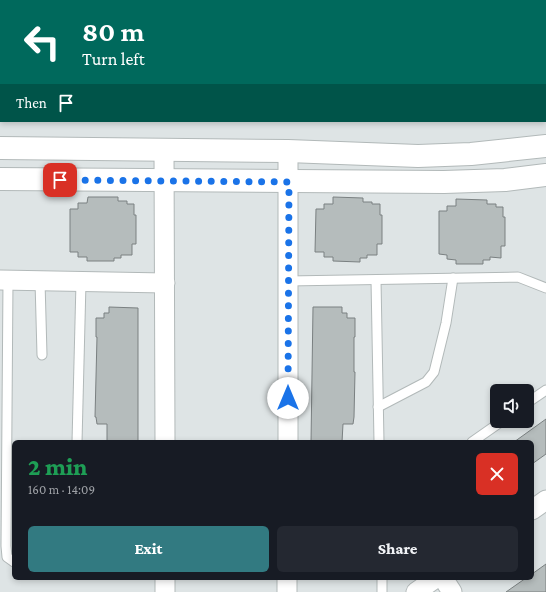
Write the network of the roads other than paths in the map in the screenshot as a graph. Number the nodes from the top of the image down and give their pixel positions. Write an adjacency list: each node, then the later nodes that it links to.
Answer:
1 (546, 146): 4 (street)
2 (0, 148): 3 (street)
3 (164, 150): 4 (street); 7 (street)
4 (288, 151): 8 (street)
5 (546, 174): 8 (street)
6 (0, 179): 7 (street)
7 (165, 181): 8 (street); 15 (street)
8 (289, 182): 13 (street)
9 (453, 278): 11 (lane); 16 (lane); 20 (lane)
10 (4, 280): 12 (street); 29 (lane)
11 (376, 280): 13 (lane); 20 (lane)
12 (40, 281): 14 (street); 17 (lane)
13 (288, 281): 24 (street)
14 (81, 282): 15 (street); 22 (lane)
15 (165, 283): 23 (street)
16 (546, 288)
17 (42, 355)
18 (546, 390): 19 (lane)
19 (534, 398)
20 (378, 407): 25 (lane)
21 (492, 428): 26 (lane)
22 (77, 440)
23 (165, 440)
24 (288, 440)
25 (379, 440)
26 (475, 440)
27 (546, 500): 28 (street)
28 (534, 509)
29 (12, 561)
30 (165, 580): 35 (street)
31 (287, 580): 36 (street)
32 (382, 580): 37 (lane)
33 (433, 580): 38 (street)
34 (444, 580): 39 (street)
35 (165, 592)
36 (287, 592)
37 (382, 592)
38 (416, 592)
39 (452, 592)

